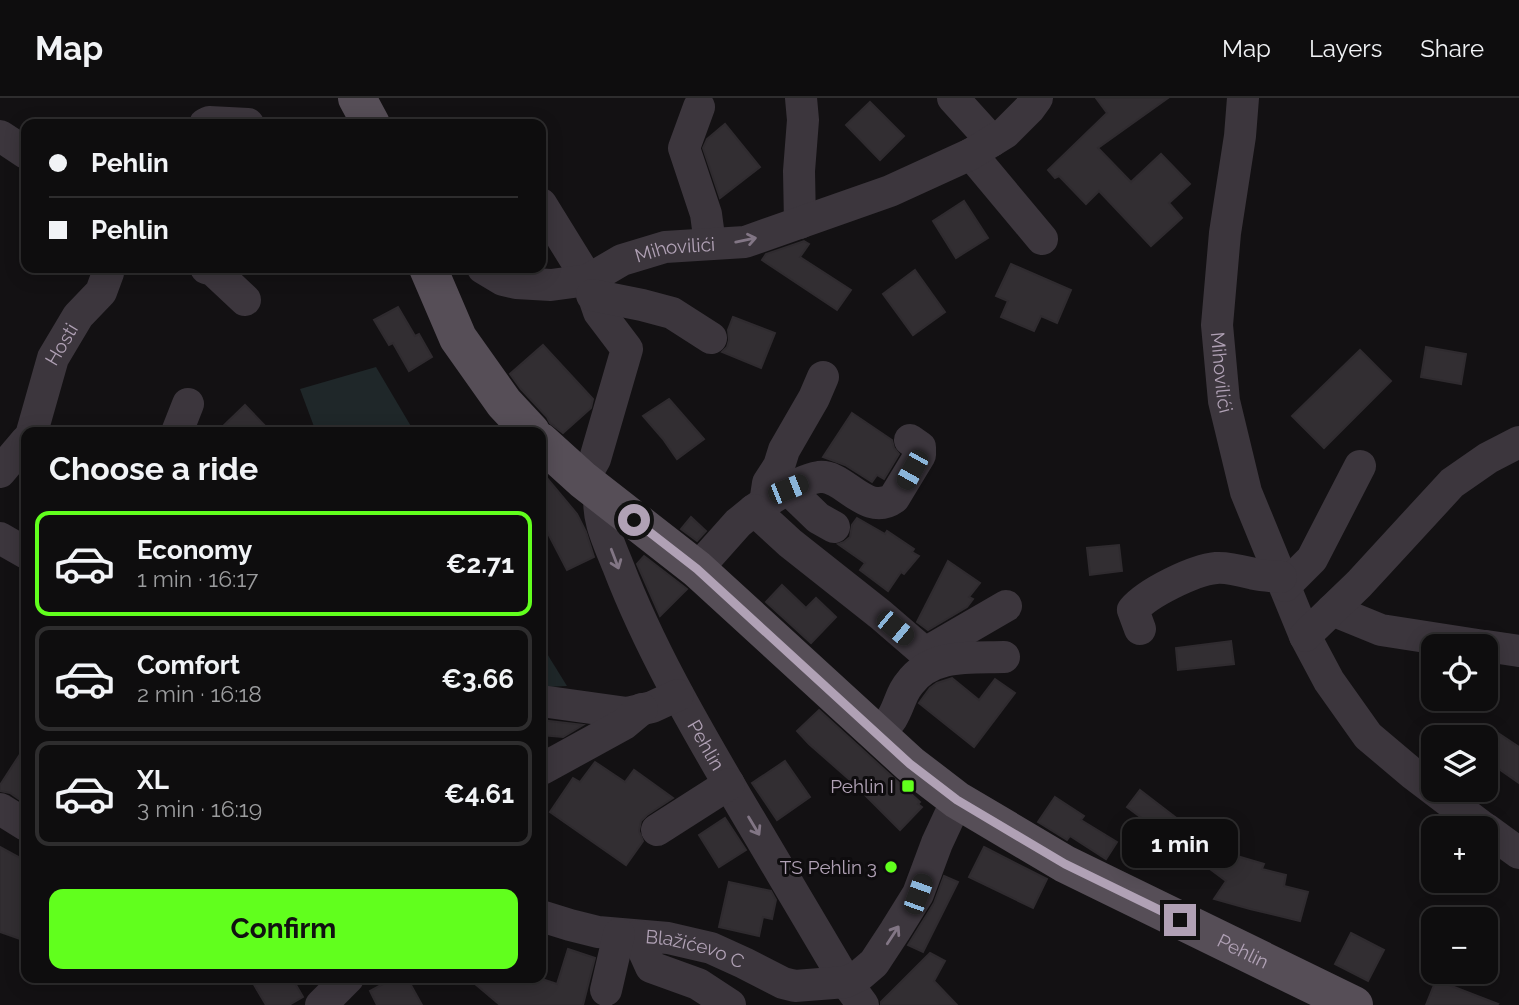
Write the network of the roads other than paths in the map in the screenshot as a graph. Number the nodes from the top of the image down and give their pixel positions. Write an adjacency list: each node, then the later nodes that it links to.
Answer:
1 (357, 98): 7 (main road)
2 (801, 98): 13 (street)
3 (953, 98): 10 (street)
4 (1243, 98): 38 (street, Mihovilići)
5 (1028, 102): 10 (street, Mihovilići)
6 (699, 107): 15 (street)
7 (368, 119)
8 (0, 136): 9 (street)
9 (21, 150)
10 (973, 152): 12 (street); 13 (street, Mihovilići); 14 (street)
11 (546, 213): 20 (street)
12 (1001, 216)
13 (800, 223): 15 (street, Mihovilići, one-way to 13)
14 (1042, 239)
15 (710, 244): 20 (street, Mihovilići)
16 (108, 273): 24 (street, Hosti)
17 (216, 273): 21 (street)
18 (430, 273): 25 (main road)
19 (491, 273): 20 (street, Mihovilići)
20 (590, 288): 22 (street); 32 (street)
21 (245, 300)
22 (711, 338)
23 (823, 377): 33 (street)
24 (33, 427)
25 (526, 427)
26 (910, 440): 33 (street)
27 (1519, 442): 40 (street)
28 (21, 446): 31 (street)
29 (546, 446): 32 (main road, Pehlin)
30 (1360, 466): 38 (street)
31 (0, 472)
32 (591, 487): 37 (main road, Pehlin); 47 (street, Pehlin, one-way to 47)
33 (769, 501): 34 (street); 37 (street); 39 (street)
34 (834, 527)
35 (0, 538): 36 (street)
36 (21, 549)
37 (697, 569): 50 (main road, Pehlin)
38 (1283, 582): 41 (street); 42 (street, Mihovilići)
39 (1006, 606)
40 (1332, 610): 42 (street); 43 (street)
41 (1140, 629)
42 (1305, 636): 55 (street)
43 (1421, 636)
44 (1498, 648): 45 (street)
45 (1519, 651)
46 (1004, 657): 50 (street)
47 (678, 695): 49 (street); 52 (street, Pehlin)
48 (546, 702): 49 (street)
49 (642, 709): 51 (street)
50 (878, 734): 53 (main road, Pehlin)
51 (546, 767)
52 (729, 784): 57 (street); 63 (street, Pehlin, one-way to 63)
53 (957, 800): 63 (street, one-way to 53); 65 (main road, Pehlin)
54 (0, 809): 56 (street)
55 (1469, 816)
56 (21, 822)
57 (657, 830)
58 (1498, 838): 59 (street)
59 (1519, 853)
60 (546, 918): 61 (street, Blažićevo C)
61 (628, 935): 62 (street); 63 (street, Blažićevo C); 64 (street)
62 (606, 990)
63 (855, 994)
64 (730, 1005)
65 (1354, 1005)

